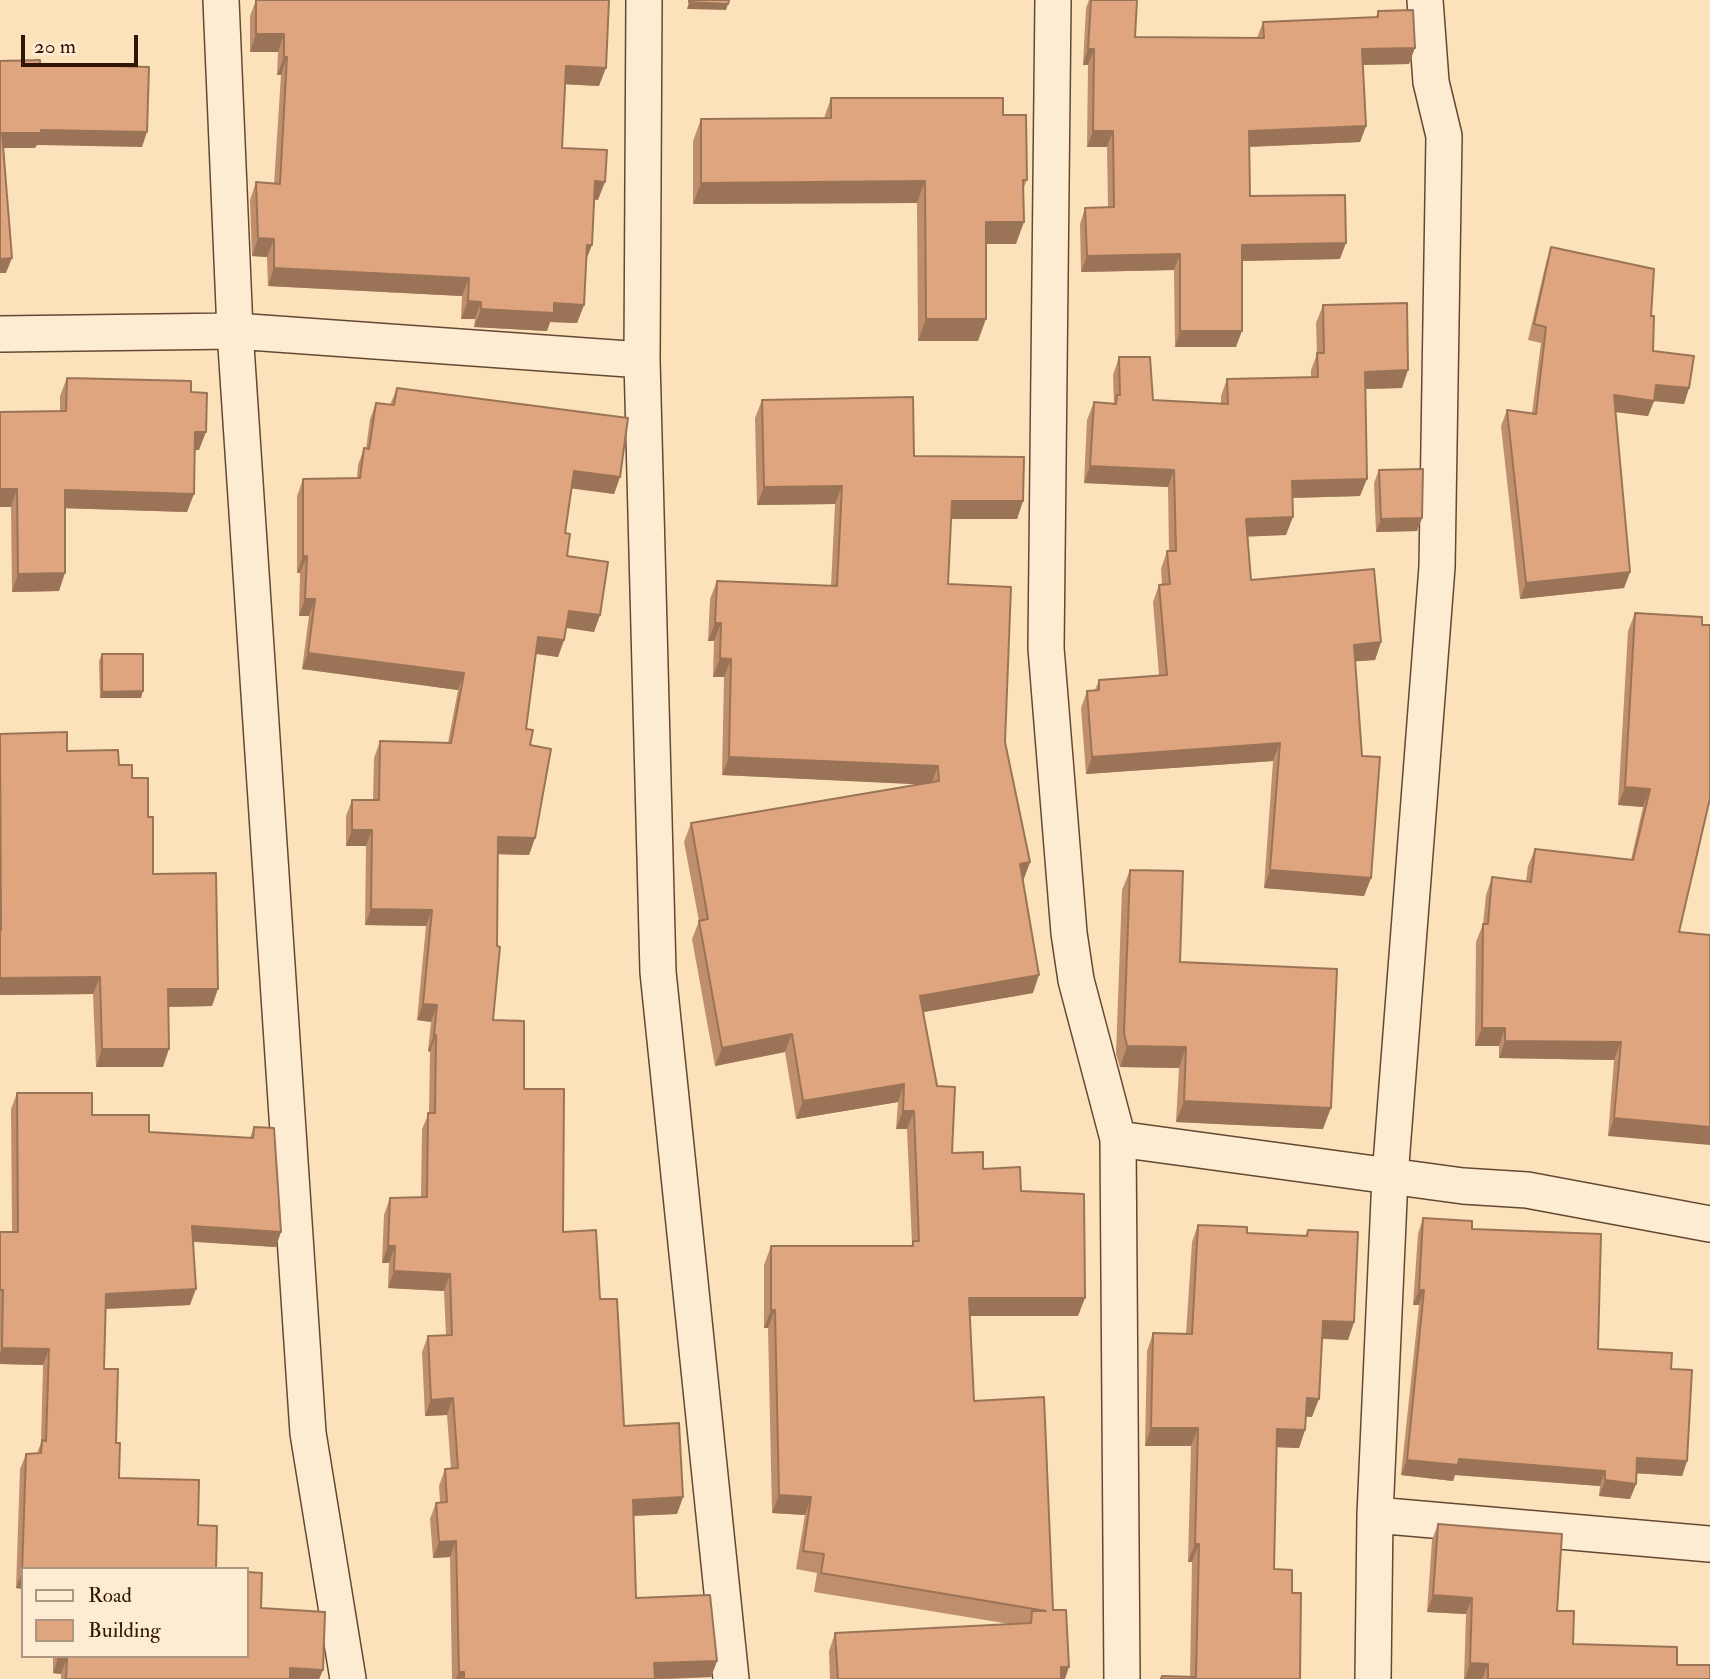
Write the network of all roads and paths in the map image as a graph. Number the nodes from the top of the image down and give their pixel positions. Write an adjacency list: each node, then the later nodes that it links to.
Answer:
1 (221, 0): 5 (street)
2 (644, 0): 7 (street)
3 (1053, 0): 8 (street)
4 (1425, 0): 9 (street)
5 (235, 331): 6 (street); 7 (street); 13 (street)
6 (0, 334)
7 (642, 360): 14 (street)
8 (1118, 1139): 9 (street); 15 (street)
9 (1390, 1177): 10 (street); 11 (street)
10 (1710, 1224)
11 (1375, 1515): 12 (street); 16 (street)
12 (1710, 1544)
13 (348, 1679)
14 (731, 1679)
15 (1122, 1679)
16 (1373, 1679)

